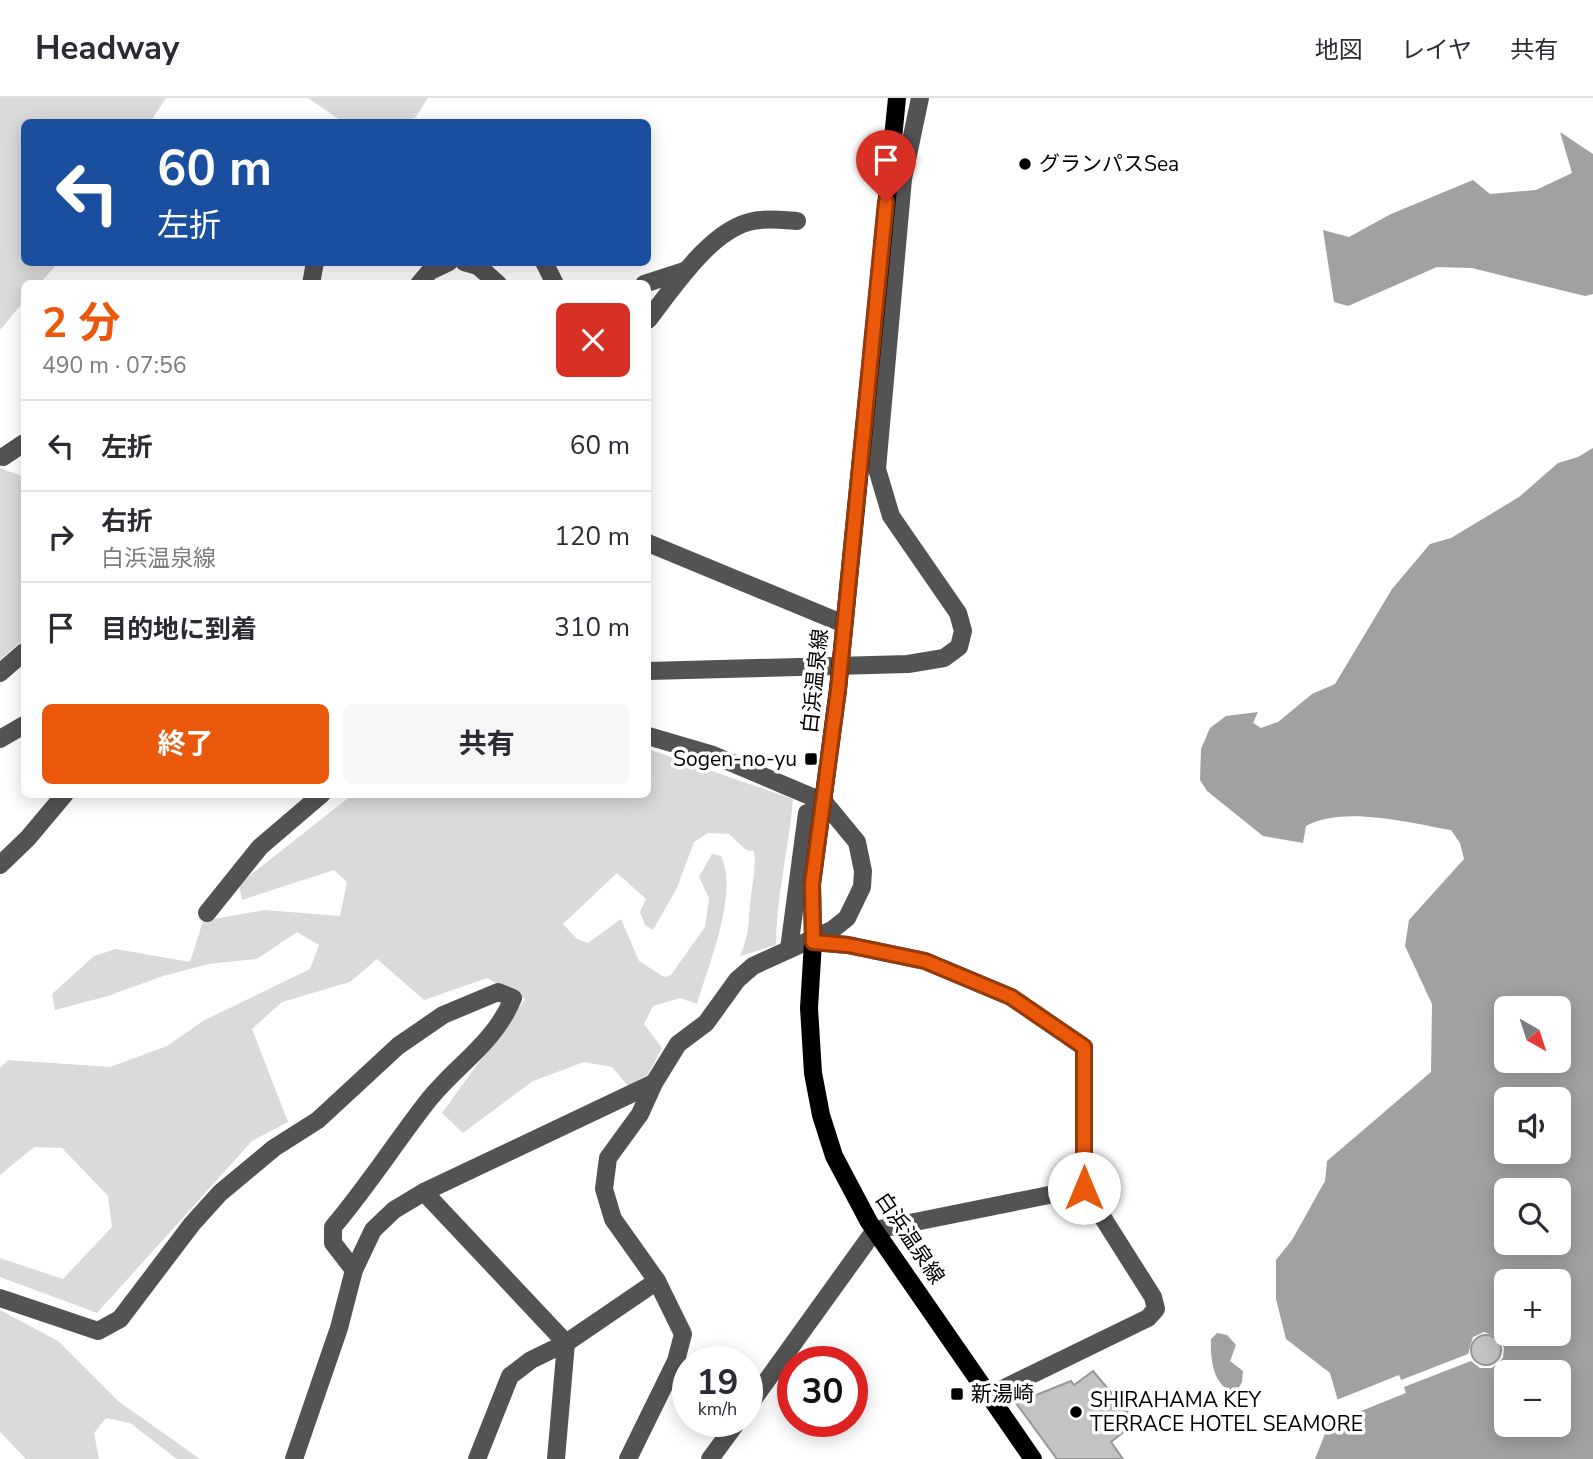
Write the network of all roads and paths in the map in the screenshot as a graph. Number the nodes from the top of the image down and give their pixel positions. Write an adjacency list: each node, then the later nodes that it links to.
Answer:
1 (897, 98): 15 (main road, 白浜温泉線)
2 (920, 98): 17 (street)
3 (797, 221): 6 (street)
4 (441, 266): 7 (street)
5 (478, 266): 8 (street)
6 (687, 270): 9 (street); 10 (street)
7 (422, 280)
8 (494, 280)
9 (651, 282)
10 (651, 316)
11 (21, 445): 12 (street)
12 (2, 456): 13 (street)
13 (21, 459)
14 (651, 544): 15 (street)
15 (843, 632): 24 (main road, 白浜温泉線)
16 (21, 655): 18 (street)
17 (651, 671)
18 (0, 673)
19 (21, 726): 21 (street)
20 (651, 737): 24 (street)
21 (0, 739)
22 (62, 798): 25 (street)
23 (317, 798): 26 (street)
24 (823, 805): 27 (main road, 白浜温泉線); 28 (street); 28 (street)
25 (0, 865)
26 (207, 913)
27 (813, 942): 30 (street); 32 (main road, 白浜温泉線)
28 (789, 949): 29 (street)
29 (654, 1083): 31 (street); 34 (street)
30 (1084, 1188): 32 (street); 38 (street)
31 (424, 1192): 33 (street); 36 (street)
32 (875, 1230): 37 (street); 38 (main road, 白浜温泉線)
33 (354, 1270): 35 (street); 40 (street)
34 (657, 1281): 36 (street); 43 (street)
35 (0, 1298)
36 (566, 1343): 41 (street); 42 (street)
37 (763, 1386)
38 (990, 1395): 45 (main road, 白浜温泉線)
39 (726, 1437): 44 (street)
40 (294, 1459)
41 (477, 1459)
42 (555, 1459)
43 (628, 1459)
44 (710, 1459)
45 (1033, 1459)

